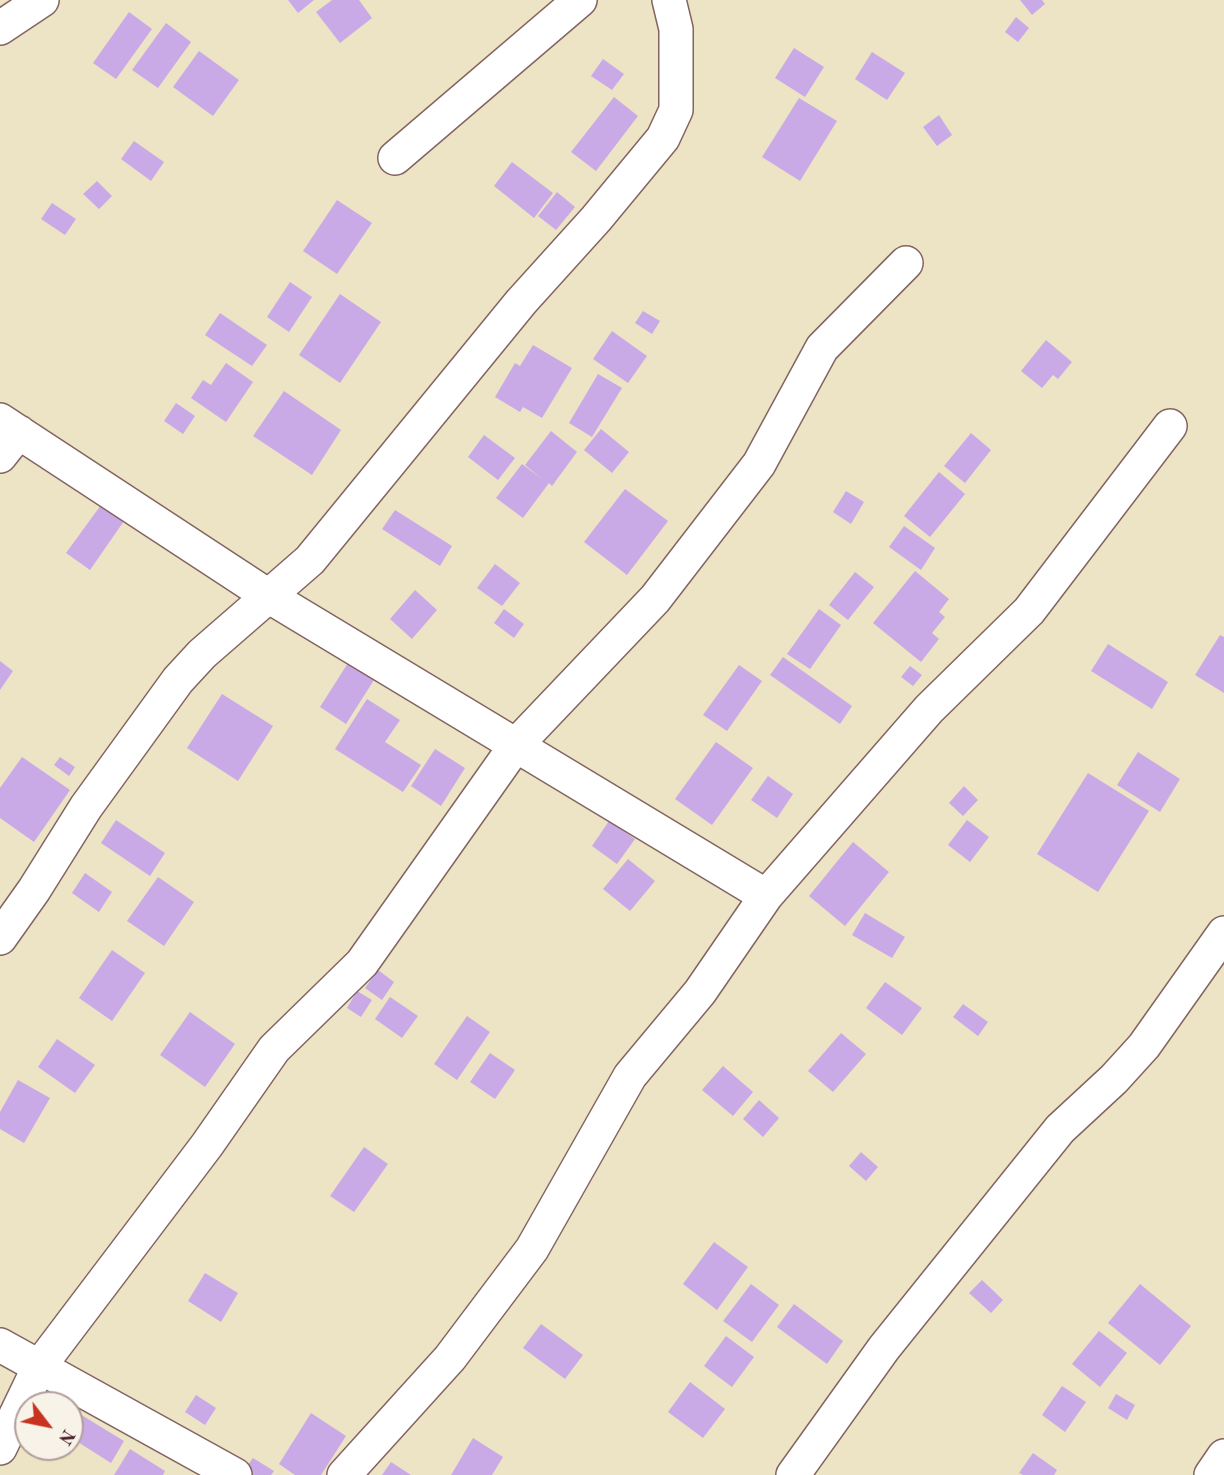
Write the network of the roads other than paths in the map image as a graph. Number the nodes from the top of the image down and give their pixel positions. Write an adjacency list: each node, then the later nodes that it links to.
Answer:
1 (42, 0): 4 (street)
2 (580, 0): 5 (street)
3 (670, 0): 9 (street)
4 (0, 28)
5 (395, 158)
6 (906, 262): 10 (street)
7 (1170, 426): 11 (street)
8 (6, 436): 9 (street)
9 (270, 597): 10 (street); 13 (street)
10 (516, 745): 11 (street); 15 (street)
11 (766, 896): 19 (street)
12 (1224, 933): 20 (street)
13 (0, 938)
14 (0, 1345): 15 (street)
15 (40, 1367): 16 (street); 18 (street)
16 (0, 1448)
17 (1224, 1456): 21 (street)
18 (235, 1475)
19 (344, 1475)
20 (793, 1475)
21 (1211, 1475)

